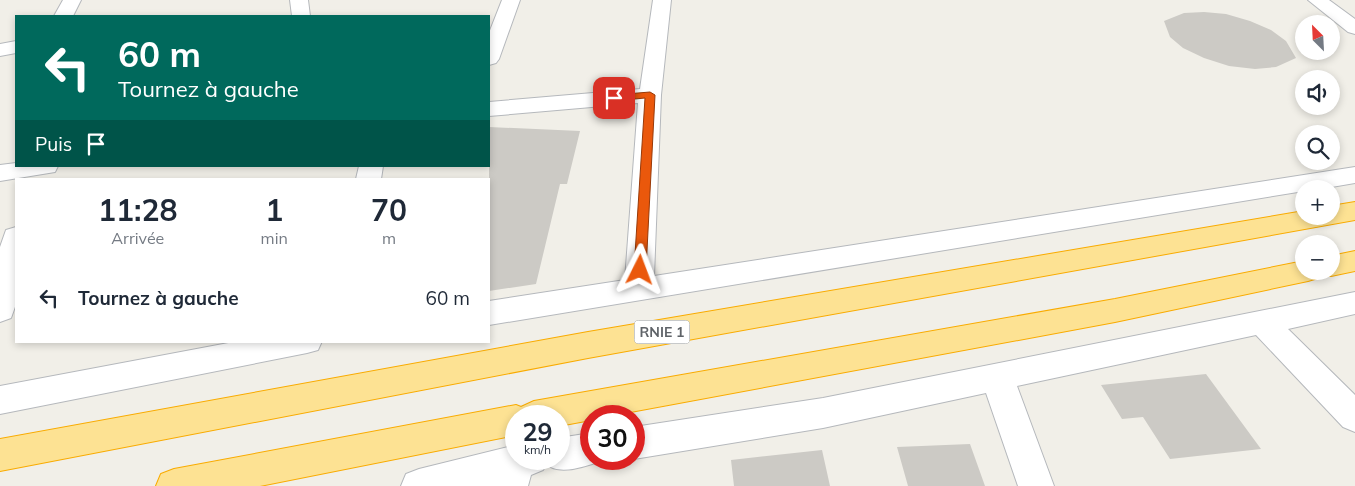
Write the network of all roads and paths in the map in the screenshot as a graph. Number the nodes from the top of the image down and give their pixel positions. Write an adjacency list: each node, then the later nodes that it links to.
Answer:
1 (72, 0): 6 (street)
2 (299, 0): 7 (street)
3 (511, 0): 11 (street)
4 (662, 0): 12 (street)
5 (1317, 0): 8 (street)
6 (64, 15)
7 (301, 15)
8 (1355, 28)
9 (15, 47): 10 (street)
10 (0, 50)
11 (490, 57)
12 (650, 95): 13 (street); 24 (street)
13 (490, 109)
14 (35, 170): 15 (street)
15 (0, 172)
16 (1355, 175): 24 (street)
17 (1355, 211): 18 (highway)
18 (1340, 214)
19 (1295, 221): 36 (highway, RNIE 1)
20 (15, 242): 26 (street)
21 (1355, 261): 22 (highway)
22 (1340, 264)
23 (1295, 274): 32 (highway)
24 (639, 290): 27 (street)
25 (1355, 303): 28 (street)
26 (0, 310)
27 (490, 313)
28 (1262, 322): 30 (street); 33 (street)
29 (297, 343): 31 (street)
30 (997, 377): 35 (street); 40 (street)
31 (0, 400)
32 (570, 410)
33 (1355, 417)
34 (505, 422): 38 (highway)
35 (645, 441)
36 (0, 455)
37 (508, 470): 39 (street)
38 (174, 486)
39 (419, 486)
40 (1036, 486)

